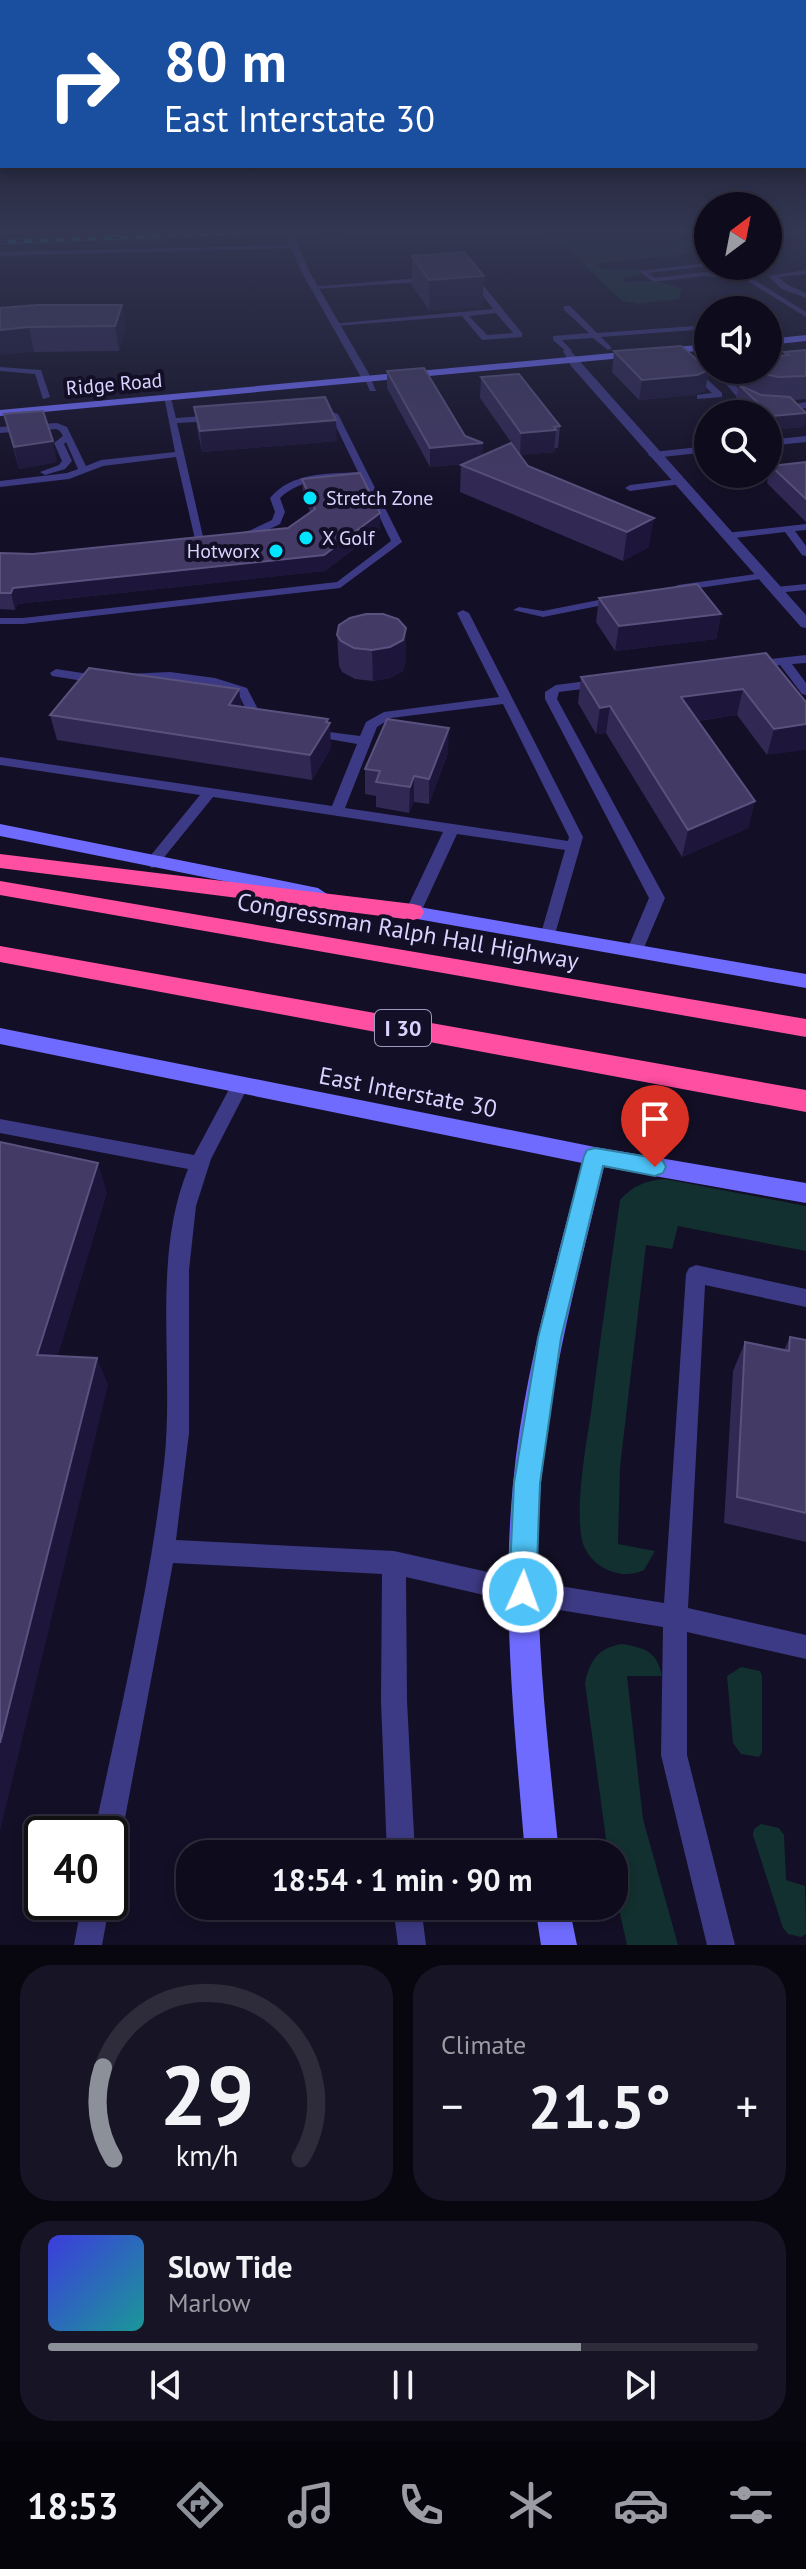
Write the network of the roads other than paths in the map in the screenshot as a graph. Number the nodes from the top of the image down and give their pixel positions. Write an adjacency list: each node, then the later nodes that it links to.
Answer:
1 (333, 321): 6 (street)
2 (377, 321): 6 (lane)
3 (470, 321): 4 (lane)
4 (507, 321)
5 (580, 321): 11 (lane)
6 (335, 324): 21 (street)
7 (694, 328): 9 (lane)
8 (806, 329): 10 (main road)
9 (666, 331): 11 (lane); 15 (lane)
10 (782, 331)
11 (594, 334): 17 (lane); 18 (lane)
12 (806, 338): 14 (main road)
13 (694, 341): 15 (main road, Ridge Road)
14 (782, 341)
15 (675, 346): 16 (main road, Ridge Road); 17 (main road, Ridge Road); 18 (main road, Ridge Road); 25 (lane)
16 (694, 347)
17 (608, 348): 18 (main road, Ridge Road)
18 (570, 356): 20 (main road, Ridge Road); 21 (main road, Ridge Road); 41 (street)
19 (0, 369): 24 (lane)
20 (426, 374): 21 (main road, Ridge Road); 23 (lane)
21 (367, 379): 24 (main road, Ridge Road); 26 (main road, Ridge Road)
22 (727, 384): 27 (lane)
23 (433, 385)
24 (46, 397): 28 (main road, Ridge Road)
25 (700, 397)
26 (167, 398): 32 (main road, Ridge Road); 34 (lane)
27 (744, 400)
28 (0, 402)
29 (806, 405): 30 (lane)
30 (782, 407)
31 (304, 411): 43 (lane)
32 (0, 413)
33 (232, 417): 34 (lane)
34 (174, 421): 40 (lane)
35 (0, 430): 36 (lane)
36 (67, 436): 42 (lane); 44 (lane)
37 (806, 439): 38 (lane)
38 (782, 442)
39 (694, 451): 41 (lane)
40 (181, 454): 42 (lane); 53 (lane)
41 (653, 455): 45 (street)
42 (83, 469): 46 (lane)
43 (364, 475): 50 (lane); 63 (lane)
44 (0, 478)
45 (678, 482): 47 (lane); 51 (street)
46 (0, 484)
47 (630, 488)
48 (806, 527): 49 (lane)
49 (788, 529): 51 (lane); 55 (lane)
50 (226, 536)
51 (726, 536): 56 (street)
52 (213, 538): 53 (lane)
53 (200, 539): 54 (lane)
54 (185, 541)
55 (806, 553)
56 (763, 576): 58 (street); 59 (lane)
57 (806, 587): 58 (lane)
58 (776, 590): 64 (street)
59 (661, 592)
60 (631, 597): 61 (lane)
61 (519, 610)
62 (463, 613): 71 (lane)
63 (0, 621)
64 (805, 621)
65 (806, 659): 66 (lane)
66 (783, 661): 67 (lane); 70 (lane)
67 (738, 667)
68 (56, 673): 72 (lane)
69 (617, 681): 86 (lane)
70 (806, 691)
71 (508, 700): 74 (lane); 80 (lane)
72 (285, 728)
73 (301, 731): 74 (lane)
74 (364, 741): 77 (lane)
75 (0, 761): 76 (lane)
76 (210, 792): 77 (lane); 82 (lane)
77 (337, 811): 78 (lane)
78 (452, 828): 80 (lane); 84 (lane)
79 (0, 830): 82 (main road)
80 (575, 847): 85 (lane)
81 (0, 861): 84 (highway)
82 (152, 863): 84 (main road)
83 (0, 888): 89 (highway, Congressman Ralph Hall Highway)
84 (413, 912): 85 (main road)
85 (548, 937): 86 (main road)
86 (635, 950): 88 (main road)
87 (0, 954): 92 (highway, I 30)
88 (806, 981)
89 (806, 1028)
90 (0, 1036): 91 (main road, East Interstate 30)
91 (240, 1085): 94 (main road, East Interstate 30); 95 (lane)
92 (806, 1101)
93 (0, 1126): 95 (lane)
94 (595, 1156): 96 (main road, East Interstate 30); 100 (main road)
95 (199, 1164): 98 (lane)
96 (806, 1193)
97 (806, 1298): 101 (lane)
98 (164, 1551): 99 (lane); 103 (lane)
99 (394, 1563): 100 (lane); 104 (lane)
100 (523, 1592): 101 (lane); 105 (main road)
101 (675, 1617): 102 (lane); 112 (lane)
102 (806, 1647)
103 (112, 1816)
104 (400, 1840)
105 (541, 1840)
106 (93, 1920): 109 (lane)
107 (409, 1920): 110 (lane)
108 (555, 1920): 111 (main road)
109 (88, 1945)
110 (412, 1945)
111 (559, 1945)
112 (721, 1945)

